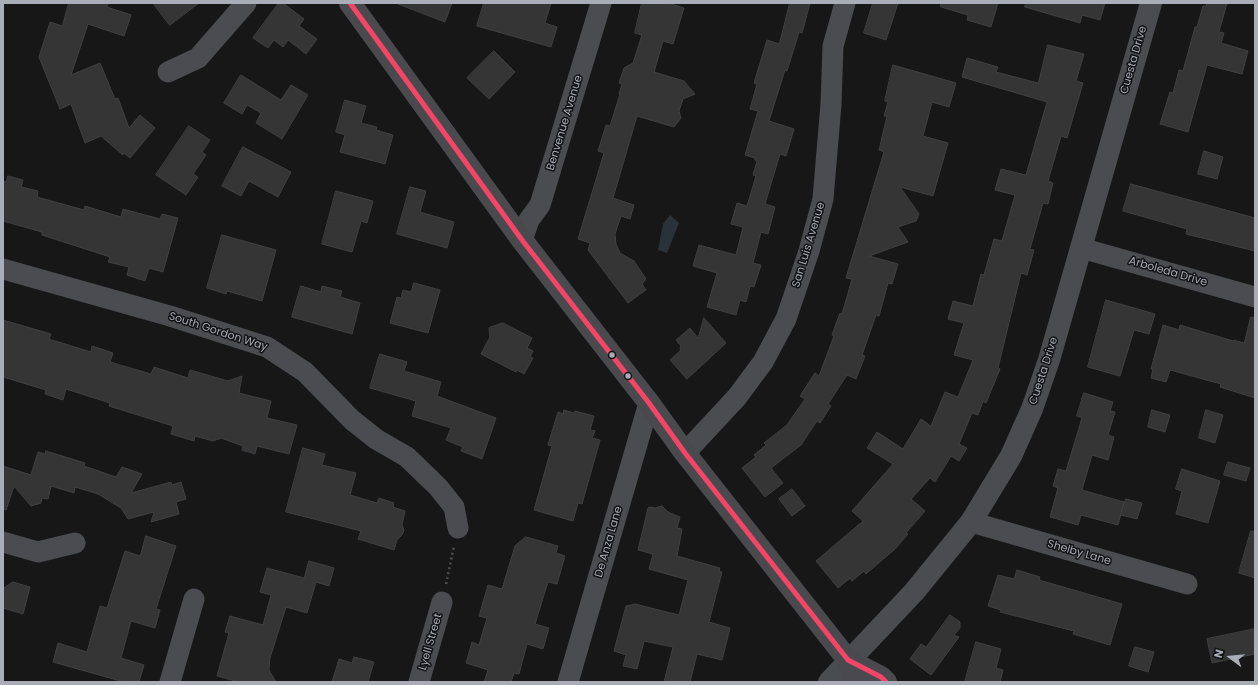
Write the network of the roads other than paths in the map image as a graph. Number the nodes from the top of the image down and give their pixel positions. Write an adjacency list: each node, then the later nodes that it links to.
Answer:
1 (246, 3): 6 (street)
2 (350, 3): 7 (main road)
3 (601, 3): 7 (street, Benvenue Avenue)
4 (845, 3): 12 (street, San Luis Avenue)
5 (1151, 3): 8 (street, Cuesta Drive)
6 (168, 72)
7 (522, 240): 11 (main road)
8 (1081, 248): 10 (street, Arboleda Drive); 13 (street, Cuesta Drive)
9 (3, 269): 14 (street, South Gordon Way)
10 (1255, 296)
11 (649, 403): 12 (main road); 23 (street, De Anza Lane)
12 (685, 453): 20 (main road)
13 (971, 522): 17 (street, Shelby Lane); 20 (street, Cuesta Drive)
14 (458, 528)
15 (3, 542): 16 (street)
16 (75, 543)
17 (1187, 584)
18 (194, 599): 21 (street)
19 (442, 602): 22 (street, Lyell Street)
20 (848, 660): 24 (street, Cuesta Drive); 25 (main road); 26 (main road)
21 (170, 682)
22 (419, 682)
23 (568, 682)
24 (828, 682)
25 (857, 682)
26 (886, 682)

